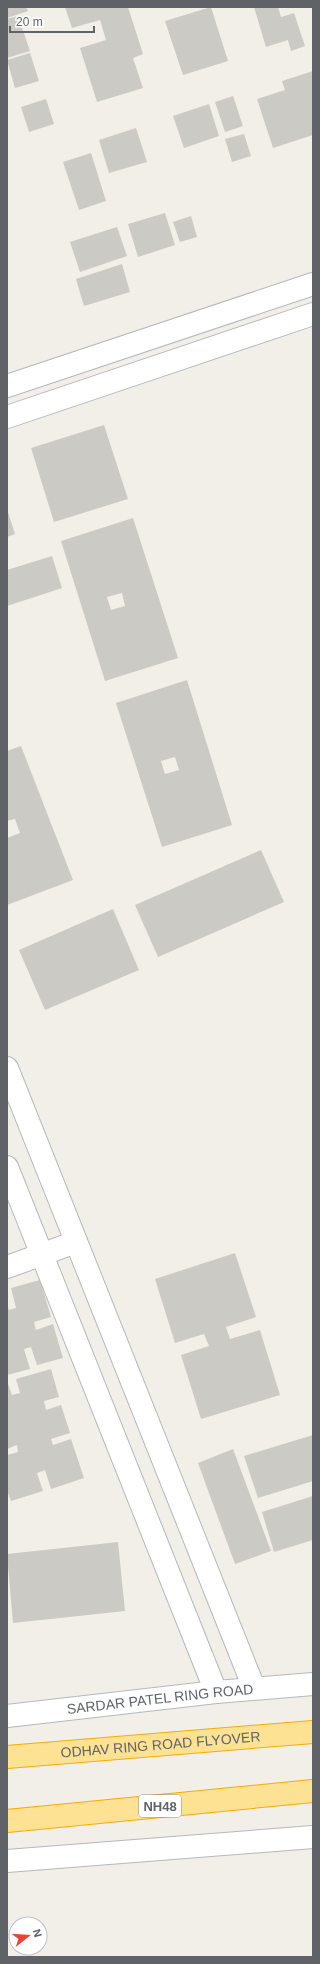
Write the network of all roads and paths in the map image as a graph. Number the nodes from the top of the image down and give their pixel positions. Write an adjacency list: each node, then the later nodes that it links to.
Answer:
1 (303, 287): 2 (street); 3 (street)
2 (307, 316): 4 (street)
3 (7, 386)
4 (7, 417)
5 (7, 1068): 7 (street)
6 (7, 1168): 8 (street)
7 (76, 1242): 8 (street); 11 (street)
8 (42, 1255): 9 (street); 12 (street)
9 (7, 1267)
10 (313, 1684): 11 (street, SARDAR PATEL RING ROAD)
11 (254, 1688): 12 (street, SARDAR PATEL RING ROAD)
12 (216, 1692): 13 (street, SARDAR PATEL RING ROAD)
13 (7, 1716)
14 (313, 1732): 15 (highway, ODHAV RING ROAD FLYOVER)
15 (7, 1757)
16 (313, 1791): 17 (highway, NH48)
17 (7, 1821)
18 (313, 1837): 19 (street)
19 (7, 1861)

